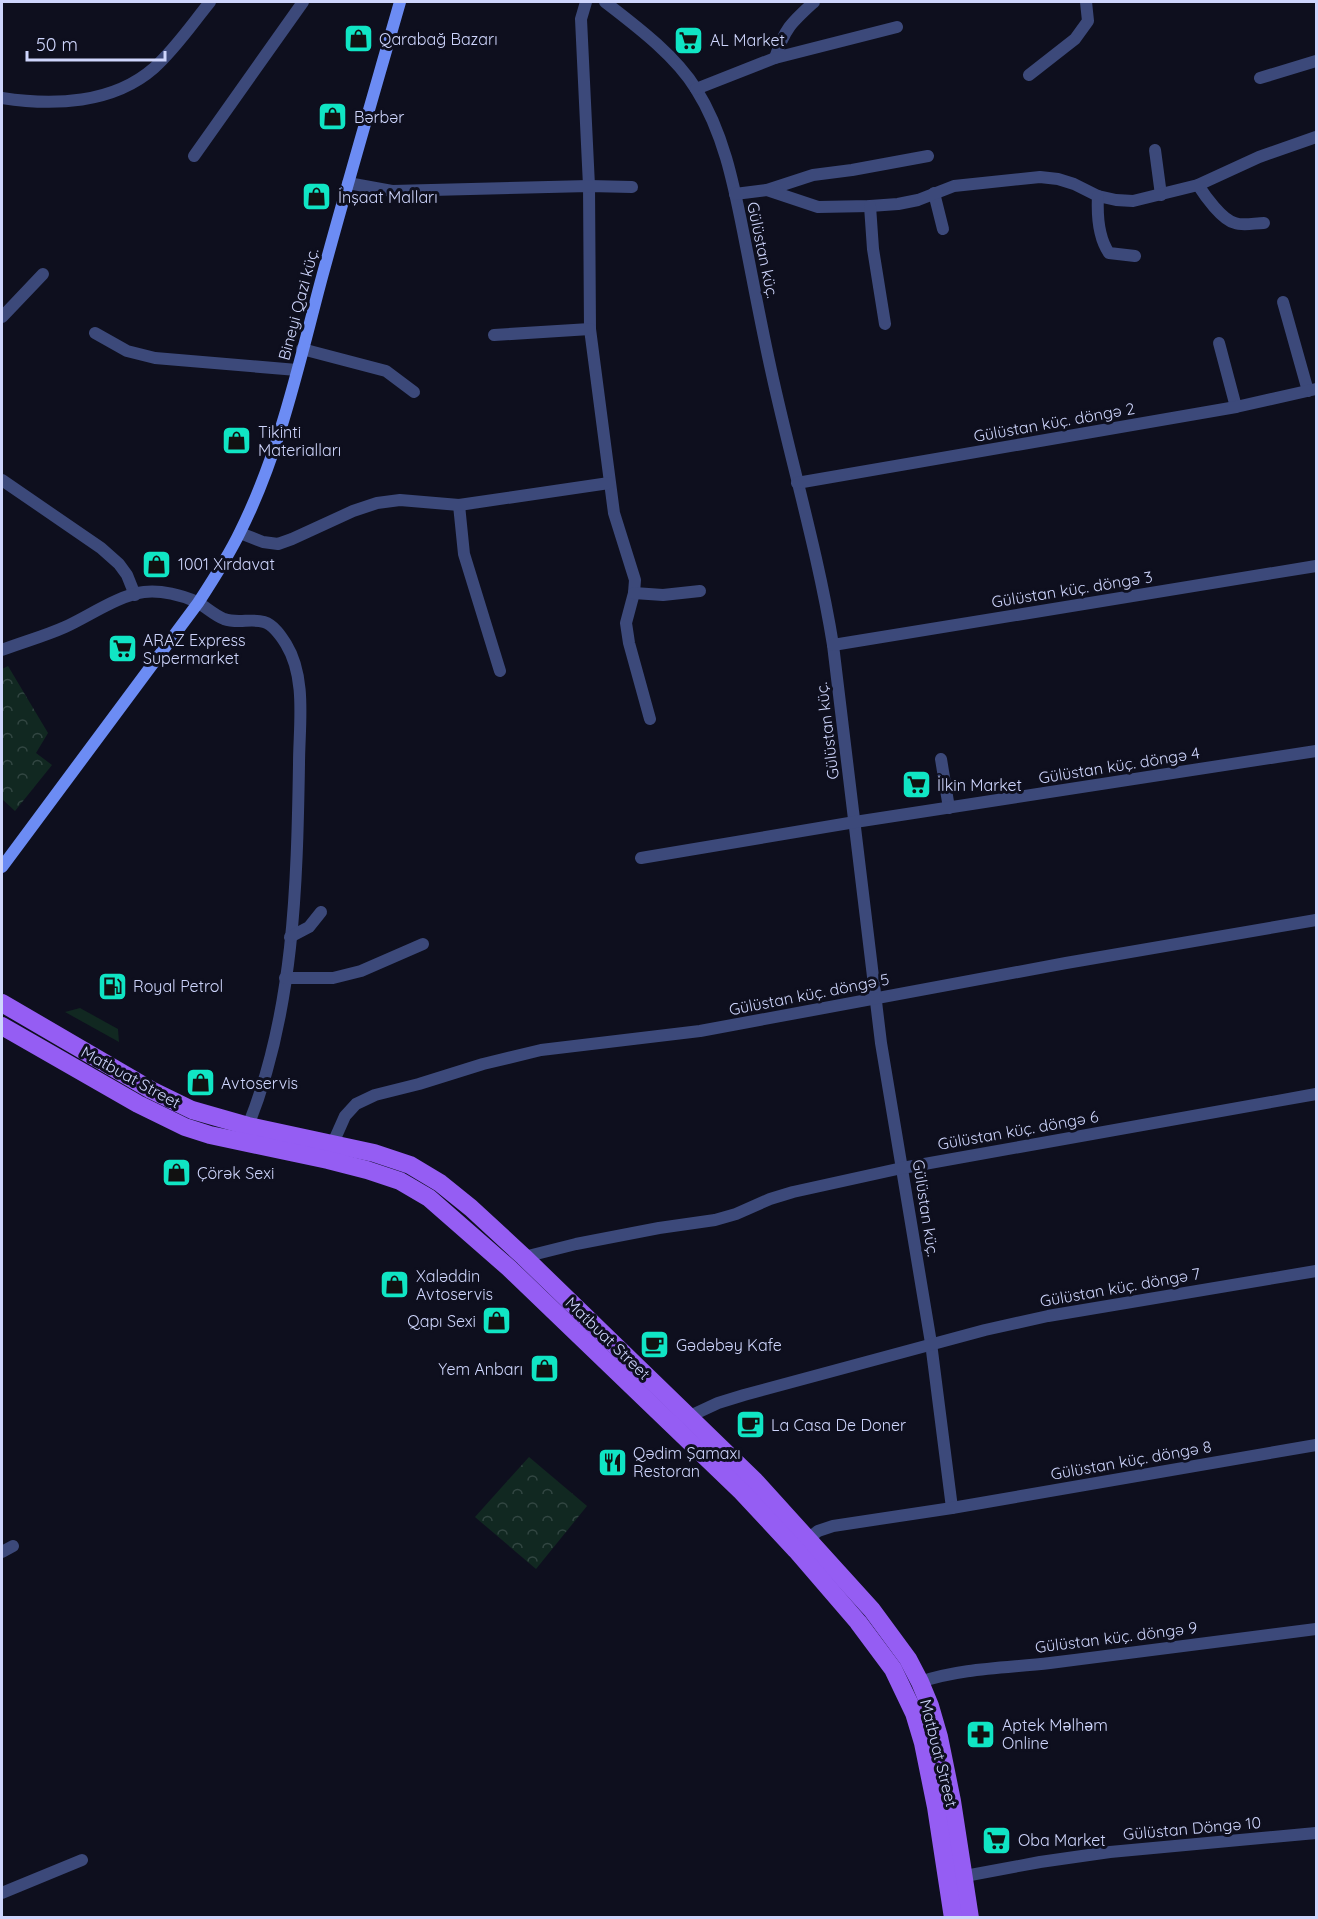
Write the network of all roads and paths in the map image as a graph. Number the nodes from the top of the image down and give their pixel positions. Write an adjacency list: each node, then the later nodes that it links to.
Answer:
1 (210, 2): 14 (street)
2 (303, 2): 17 (street)
3 (400, 2): 19 (main road, Bineyi Qazi küç.)
4 (586, 2): 21 (street)
5 (605, 2): 13 (street, Gülüstan küç.)
6 (814, 2): 9 (street)
7 (1086, 2): 11 (street)
8 (897, 27): 9 (street)
9 (775, 58): 13 (street)
10 (1317, 61): 12 (street)
11 (1029, 75)
12 (1260, 78)
13 (696, 89): 25 (street, Gülüstan küç.)
14 (2, 98)
15 (1317, 137): 20 (street)
16 (1155, 150): 26 (street)
17 (194, 156)
18 (928, 156): 23 (street)
19 (348, 183): 21 (street); 40 (main road, Bineyi Qazi küç.)
20 (1198, 185): 26 (street); 29 (street)
21 (589, 186): 22 (street); 36 (street)
22 (632, 187)
23 (767, 190): 25 (street); 28 (street)
24 (934, 193): 27 (street); 28 (street); 30 (street)
25 (735, 194): 47 (street, Gülüstan küç.)
26 (1161, 195): 27 (street)
27 (1098, 196): 31 (street)
28 (870, 206): 35 (street)
29 (1264, 223)
30 (943, 229)
31 (1135, 256)
32 (42, 274): 34 (street)
33 (1283, 302): 42 (street)
34 (2, 317)
35 (885, 324)
36 (590, 328): 38 (street); 46 (street)
37 (94, 333): 41 (street)
38 (494, 335)
39 (1219, 343): 44 (street)
40 (302, 349): 41 (main road, Bineyi Qazi küç.); 43 (street)
41 (297, 370): 49 (main road, Bineyi Qazi küç.)
42 (1312, 390): 44 (street, Gülüstan küç. döngə 2)
43 (414, 392)
44 (1236, 407): 47 (street, Gülüstan küç. döngə 2)
45 (2, 480): 53 (street)
46 (609, 483): 48 (street); 52 (street)
47 (797, 483): 55 (street, Gülüstan küç.)
48 (459, 505): 49 (street); 57 (street)
49 (240, 533): 54 (main road, Bineyi Qazi küç.)
50 (1317, 566): 55 (street, Gülüstan küç. döngə 3)
51 (700, 591): 52 (street)
52 (634, 593): 58 (street)
53 (135, 595): 54 (street); 56 (street)
54 (198, 603): 64 (main road, Bineyi Qazi küç.); 67 (street)
55 (833, 645): 62 (street, Gülüstan küç.)
56 (2, 650)
57 (500, 671)
58 (650, 719)
59 (1317, 751): 61 (street, Gülüstan küç. döngə 4)
60 (941, 759): 61 (street)
61 (949, 808): 62 (street, Gülüstan küç. döngə 4)
62 (855, 822): 63 (street, Gülüstan küç. döngə 4); 70 (street, Gülüstan küç.)
63 (641, 858)
64 (2, 867)
65 (321, 912): 67 (street)
66 (1317, 920): 70 (street, Gülüstan küç. döngə 5)
67 (290, 937): 69 (street)
68 (423, 944): 69 (street)
69 (285, 978): 74 (street)
70 (876, 998): 75 (street, Gülüstan küç. döngə 5); 76 (street, Gülüstan küç.)
71 (2, 1003): 74 (main road, Matbuat Street)
72 (2, 1026): 74 (main road, Matbuat Street)
73 (1317, 1094): 76 (street, Gülüstan küç. döngə 6)
74 (245, 1134): 75 (main road, Matbuat Street); 77 (main road, Matbuat Street)
75 (333, 1143): 77 (main road, Matbuat Street)
76 (902, 1168): 77 (street, Gülüstan küç. döngə 6); 79 (street, Gülüstan küç.)
77 (517, 1263): 80 (main road, Matbuat Street)
78 (1317, 1270): 79 (street, Gülüstan küç. döngə 7)
79 (932, 1343): 80 (street, Gülüstan küç. döngə 7); 82 (street, Gülüstan küç.)
80 (683, 1422): 83 (main road, Matbuat Street)
81 (1317, 1445): 82 (street, Gülüstan küç. döngə 8)
82 (952, 1508): 83 (street, Gülüstan küç. döngə 8)
83 (802, 1544): 85 (main road, Matbuat Street)
84 (1317, 1629): 85 (street, Gülüstan küç. döngə 9)
85 (912, 1686): 88 (main road, Matbuat Street)
86 (1317, 1833): 88 (street, Gülüstan Döngə 10)
87 (82, 1860): 89 (street)
88 (956, 1877): 90 (main road, Matbuat Street); 91 (main road, Matbuat Street)
89 (2, 1893)
90 (953, 1917)
91 (970, 1917)

